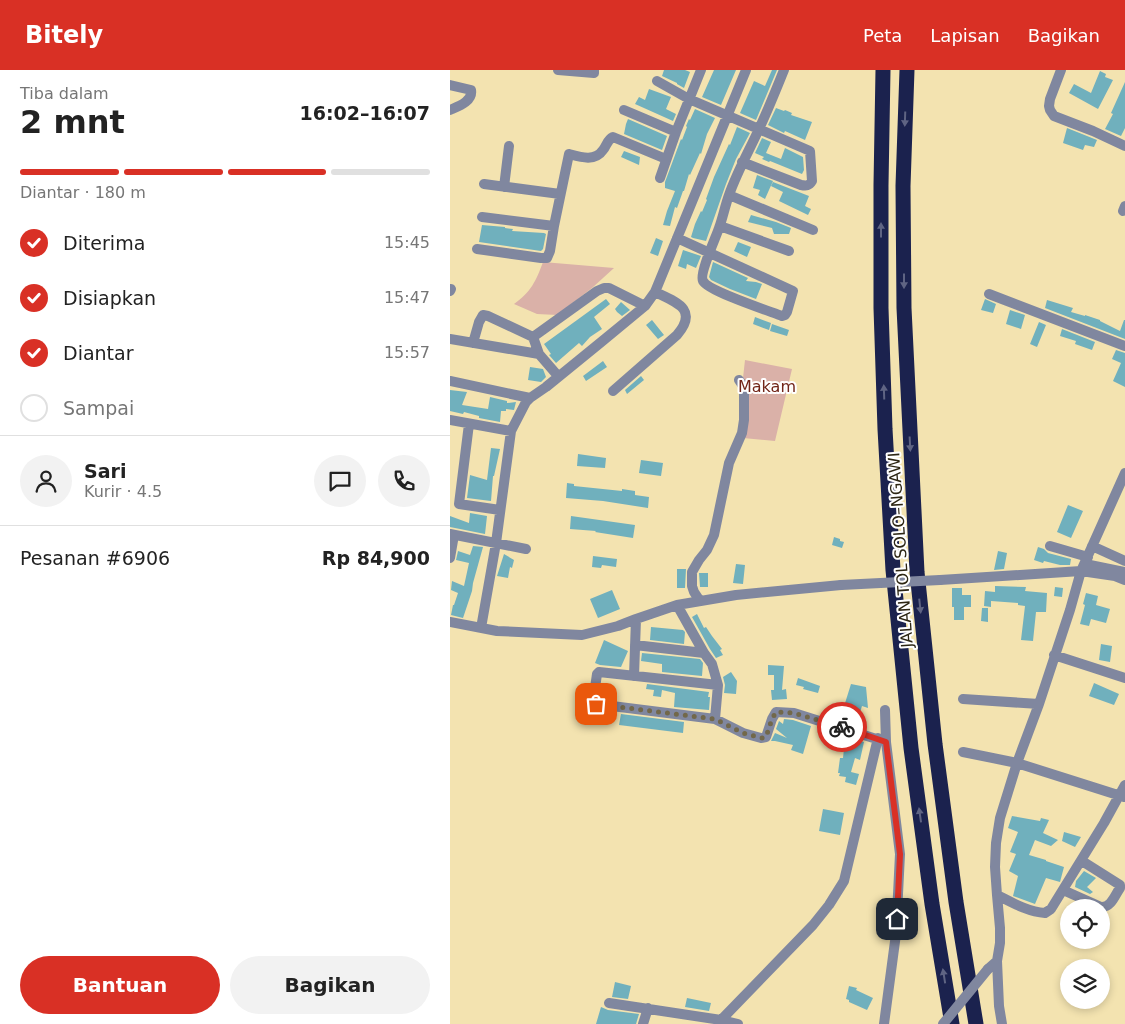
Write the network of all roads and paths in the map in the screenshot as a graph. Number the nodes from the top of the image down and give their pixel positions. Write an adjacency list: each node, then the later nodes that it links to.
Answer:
1 (558, 70): 2 (street)
2 (594, 70)
3 (702, 70): 11 (street)
4 (746, 70): 14 (street)
5 (784, 70): 15 (street)
6 (883, 70): 93 (highway, JALAN TOL SOLO–NGAWI, one-way to 6)
7 (907, 70): 94 (highway, JALAN TOL SOLO–NGAWI, one-way to 94)
8 (1061, 70): 18 (street)
9 (657, 81): 11 (street)
10 (450, 85): 12 (street)
11 (689, 99): 14 (street); 16 (street)
12 (450, 110)
13 (624, 110): 16 (street)
14 (727, 116): 15 (street); 30 (street)
15 (759, 129): 20 (street); 20 (street)
16 (676, 132): 19 (street)
17 (509, 146): 23 (street)
18 (1125, 146)
19 (666, 159): 21 (street); 24 (street)
20 (742, 162): 25 (street)
21 (660, 178)
22 (484, 184): 23 (street)
23 (504, 187): 24 (street)
24 (560, 194): 27 (street)
25 (729, 195): 28 (street); 29 (street)
26 (482, 217): 27 (street)
27 (554, 226): 31 (street)
28 (720, 226): 32 (street); 33 (street)
29 (813, 230)
30 (677, 238): 33 (street); 34 (street)
31 (477, 249)
32 (789, 251)
33 (709, 254): 33 (street)
34 (656, 289): 36 (street); 45 (street)
35 (990, 294): 40 (street)
36 (645, 306): 37 (street); 42 (street)
37 (533, 337): 39 (street); 41 (street)
38 (450, 338): 39 (street)
39 (473, 342): 41 (street)
40 (1125, 346)
41 (539, 354): 42 (street)
42 (558, 376): 46 (street)
43 (739, 380): 62 (street)
44 (450, 381): 46 (street)
45 (613, 391)
46 (530, 398): 49 (street)
47 (450, 420): 48 (street)
48 (469, 424): 49 (street); 51 (street)
49 (511, 431): 51 (street)
50 (1125, 473): 55 (street)
51 (500, 510): 53 (street)
52 (452, 535): 53 (street); 57 (street)
53 (496, 543): 56 (street); 66 (street)
54 (1050, 546): 59 (street)
55 (1092, 546): 58 (street); 59 (street)
56 (526, 549)
57 (450, 558)
58 (1125, 561)
59 (1084, 564): 60 (street); 61 (street); 62 (street, bridge); 69 (street)
60 (1125, 572)
61 (1125, 580)
62 (700, 601): 63 (street)
63 (677, 605): 64 (street); 68 (street)
64 (636, 619): 66 (street); 67 (street)
65 (450, 622): 66 (street)
66 (481, 628)
67 (635, 645): 68 (street); 70 (street)
68 (704, 652): 72 (street)
69 (1054, 655): 71 (street); 74 (street)
70 (634, 676): 72 (street); 76 (street)
71 (1125, 678)
72 (718, 685): 76 (street)
73 (963, 699): 74 (street)
74 (1039, 704): 79 (street)
75 (885, 710): 77 (street)
76 (715, 719): 77 (street)
77 (882, 740): 88 (street); 91 (street)
78 (963, 752): 79 (street)
79 (1017, 763): 81 (street); 84 (street)
80 (1125, 785): 81 (street)
81 (1122, 796): 82 (street)
82 (1082, 860): 83 (street); 83 (street)
83 (1063, 890): 84 (street)
84 (996, 895): 85 (street)
85 (997, 960): 92 (street, bridge); 95 (street)
86 (609, 1002): 87 (street)
87 (648, 1008): 88 (street); 89 (street)
88 (720, 1022): 90 (street)
89 (643, 1024)
90 (738, 1024)
91 (884, 1024)
92 (942, 1024)
93 (952, 1024)
94 (976, 1024)
95 (1002, 1024)

